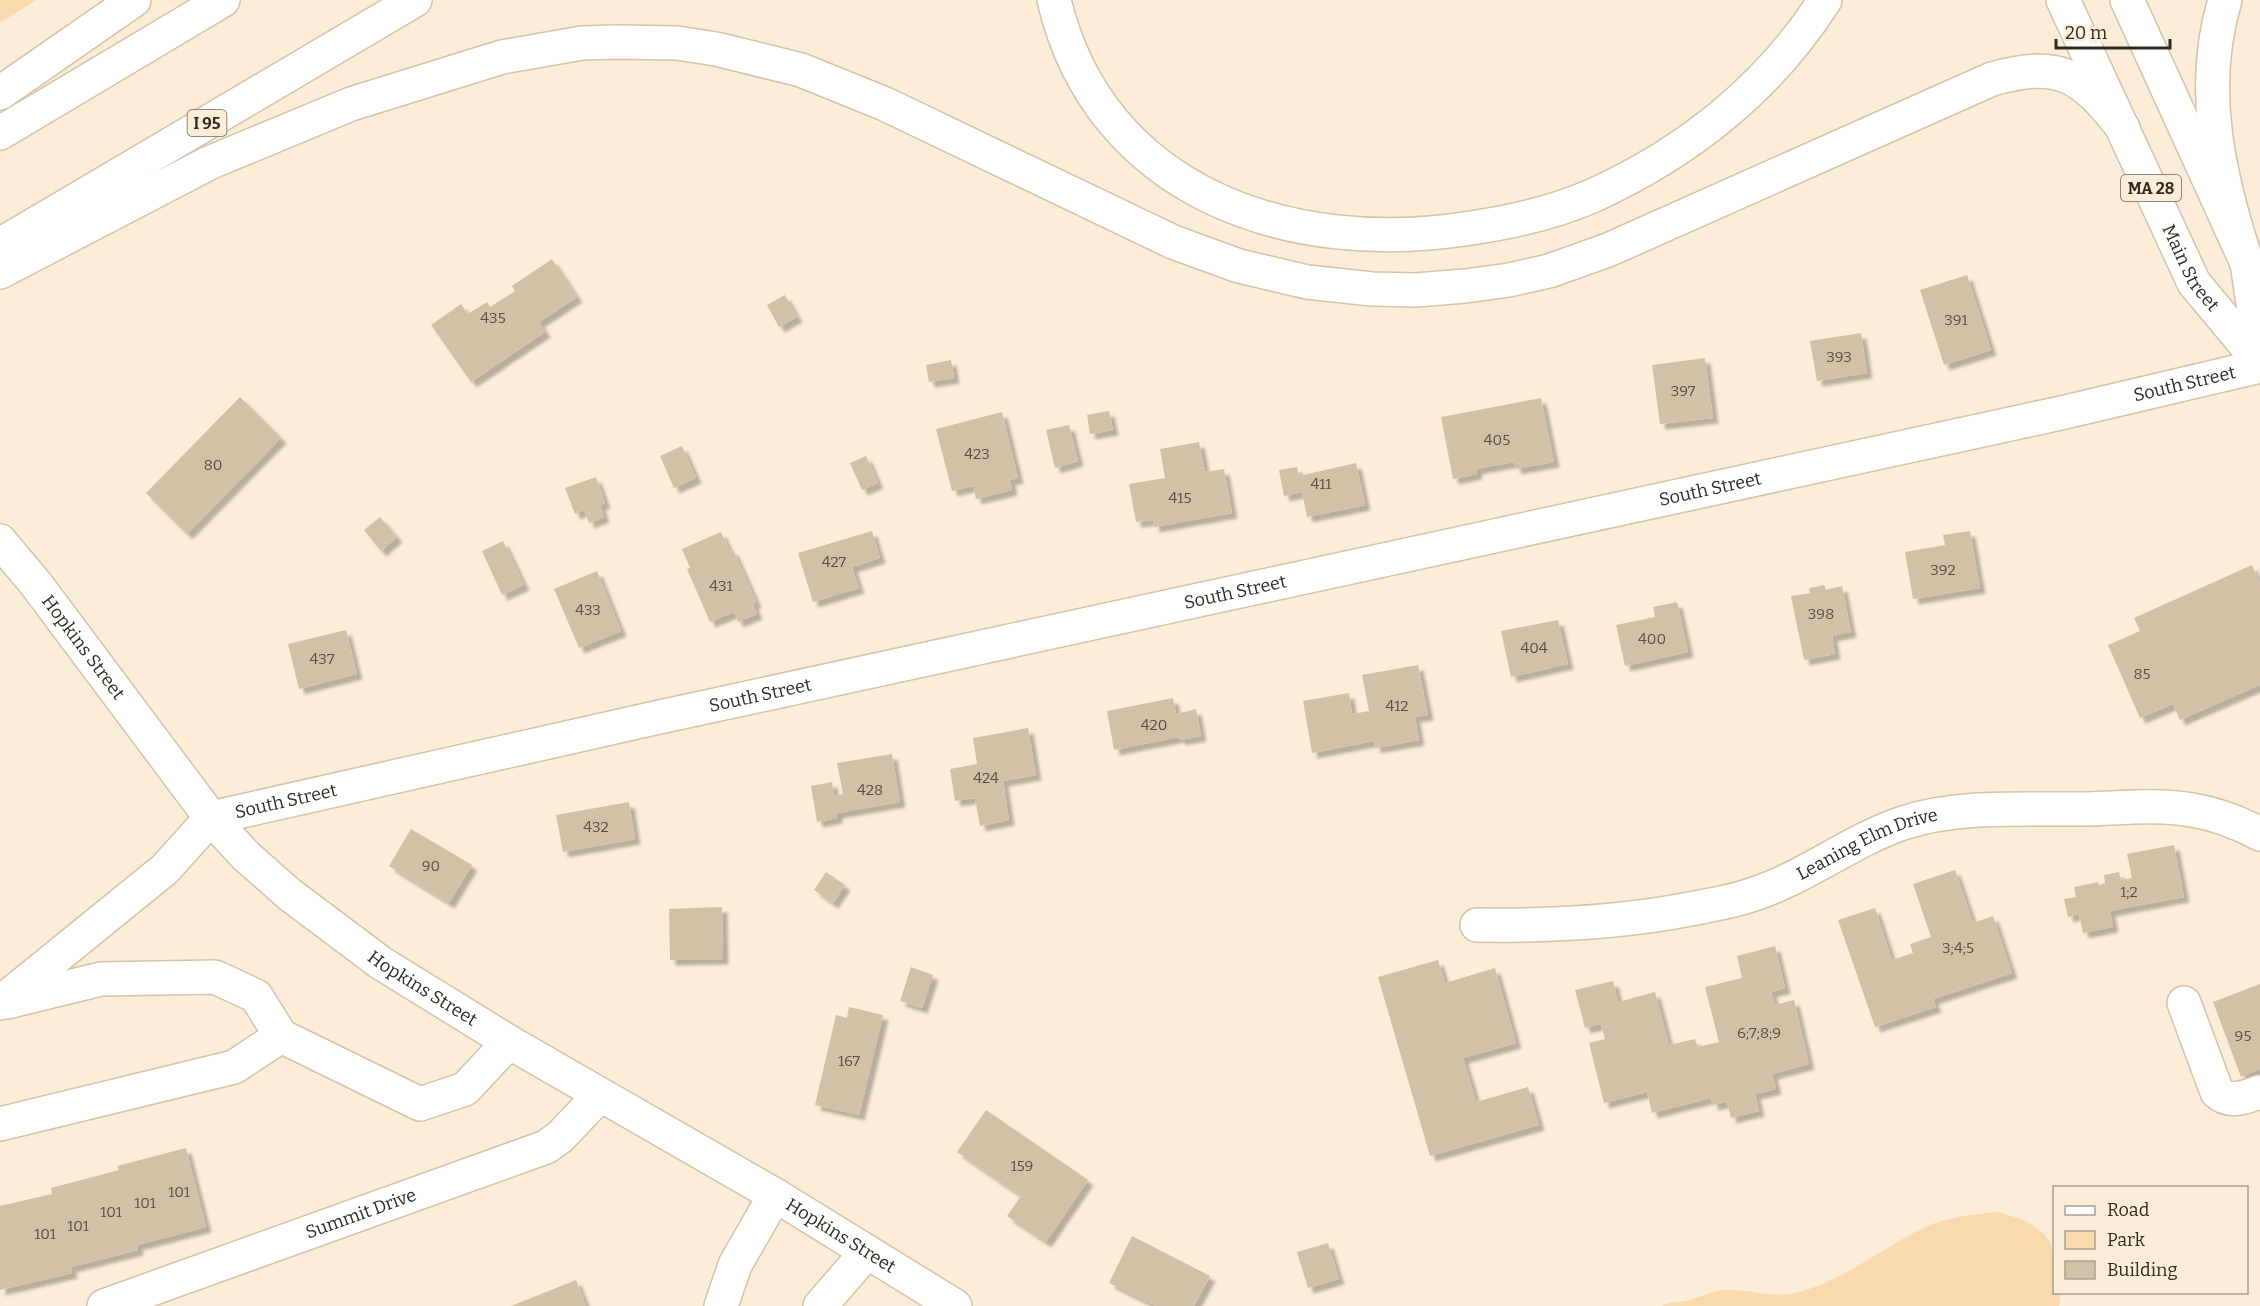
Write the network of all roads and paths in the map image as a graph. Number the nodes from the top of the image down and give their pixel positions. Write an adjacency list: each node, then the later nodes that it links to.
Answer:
1 (134, 0): 9 (main road)
2 (223, 0): 11 (main road)
3 (415, 0): 12 (main road, I 95)
4 (1054, 0): 5 (main road)
5 (1826, 0)
6 (2063, 0): 10 (main road, Main Street / MA 28)
7 (2127, 0): 13 (main road, Main Street / MA 28)
8 (2225, 0): 13 (main road)
9 (0, 93)
10 (2123, 128): 14 (main road); 16 (main road, Main Street / MA 28)
11 (0, 133)
12 (0, 246)
13 (2247, 263): 15 (main road, Main Street / MA 28)
14 (0, 272)
15 (2260, 350)
16 (2260, 364): 18 (main road, South Street)
17 (0, 541): 18 (main road, Hopkins Street)
18 (211, 818): 21 (main road); 24 (main road, Hopkins Street)
19 (2260, 834): 20 (main road, Leaning Elm Drive)
20 (1477, 925)
21 (0, 1003): 23 (main road)
22 (2184, 1003): 25 (main road)
23 (281, 1036): 24 (main road); 27 (main road)
24 (509, 1042): 26 (main road, Hopkins Street)
25 (2260, 1092)
26 (600, 1095): 28 (main road, Hopkins Street); 30 (main road, Summit Drive)
27 (0, 1124)
28 (775, 1195): 29 (main road, Hopkins Street); 31 (main road)
29 (867, 1252): 32 (main road); 33 (main road, Hopkins Street)
30 (104, 1306)
31 (721, 1306)
32 (820, 1306)
33 (955, 1306)

